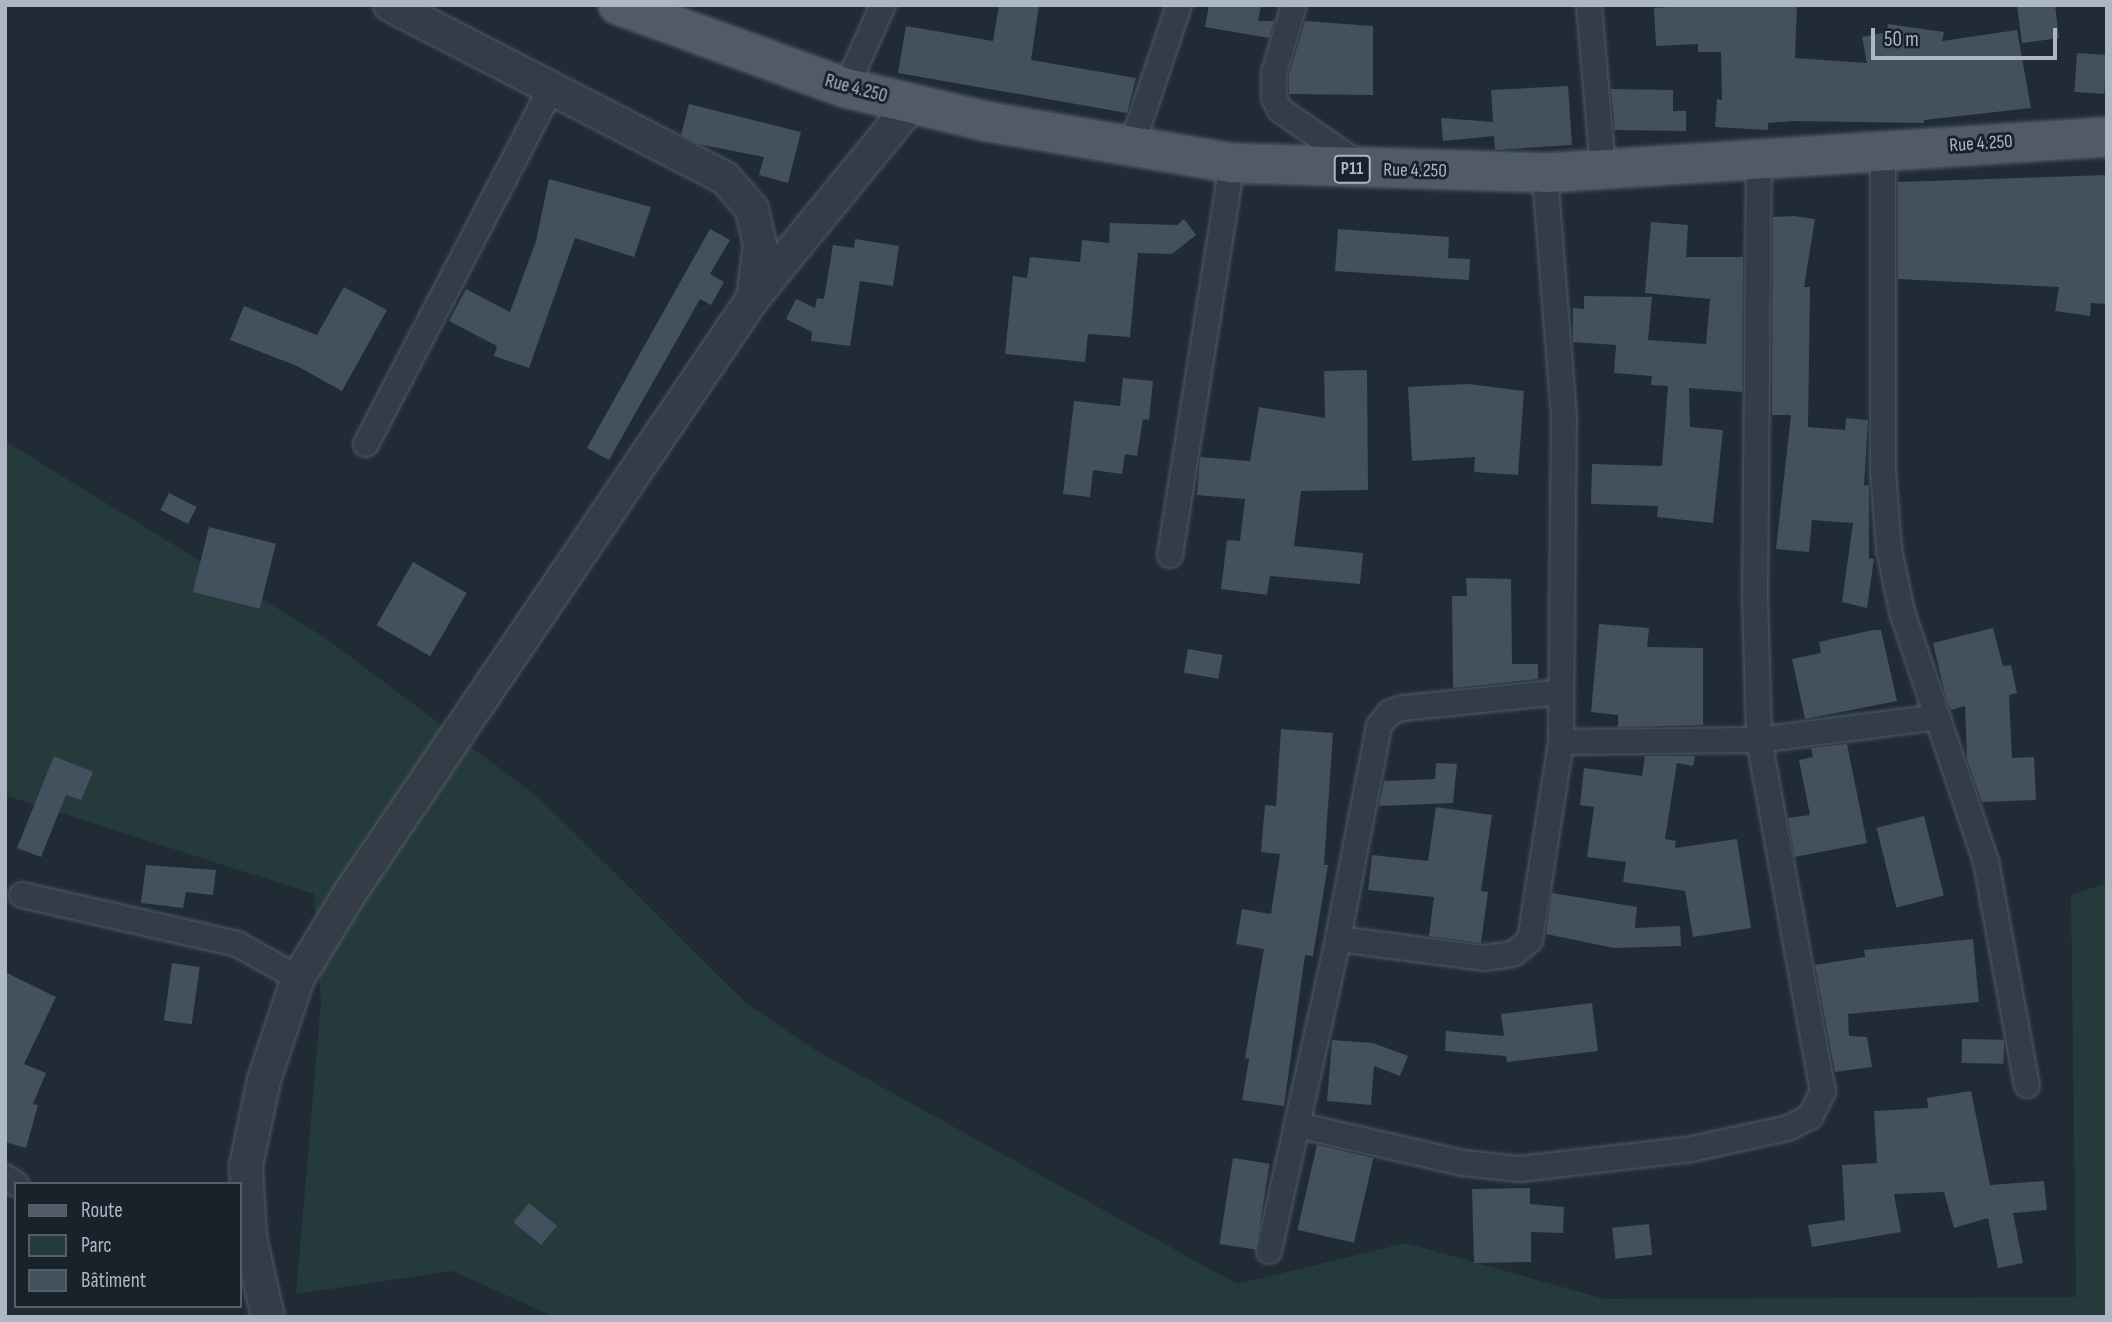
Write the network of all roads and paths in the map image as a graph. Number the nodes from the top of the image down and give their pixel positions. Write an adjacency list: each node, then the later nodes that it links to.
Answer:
1 (390, 5): 7 (street)
2 (618, 5): 8 (main road, Rue 4.250 / P11)
3 (883, 5): 8 (street)
4 (1179, 5): 11 (street)
5 (1294, 5): 16 (street)
6 (1589, 5): 15 (street)
7 (551, 88): 18 (street); 19 (street)
8 (846, 88): 9 (main road, Rue 4.250 / P11)
9 (912, 104): 11 (main road, Rue 4.250 / P11); 18 (street)
10 (2107, 136): 12 (main road, Rue 4.250 / P11)
11 (1131, 149): 14 (main road, Rue 4.250 / P11)
12 (1883, 151): 13 (main road, Rue 4.250 / P11); 22 (street)
13 (1759, 159): 15 (main road, Rue 4.250 / P11); 23 (street)
14 (1232, 163): 16 (main road, Rue 4.250 / P11); 20 (street)
15 (1602, 169): 17 (main road, Rue 4.250 / P11)
16 (1366, 170): 17 (main road, Rue 4.250 / P11)
17 (1545, 173): 21 (street)
18 (754, 298): 27 (street)
19 (366, 444)
20 (1170, 555)
21 (1560, 692): 24 (street); 26 (street)
22 (1938, 717): 23 (street); 28 (street)
23 (1759, 740): 24 (street); 29 (street)
24 (1561, 742): 26 (street)
25 (22, 895): 27 (street)
26 (1338, 939): 29 (street)
27 (298, 978): 30 (street)
28 (2026, 1085)
29 (1297, 1125): 31 (street)
30 (245, 1238): 32 (street)
31 (1269, 1251)
32 (268, 1317)

